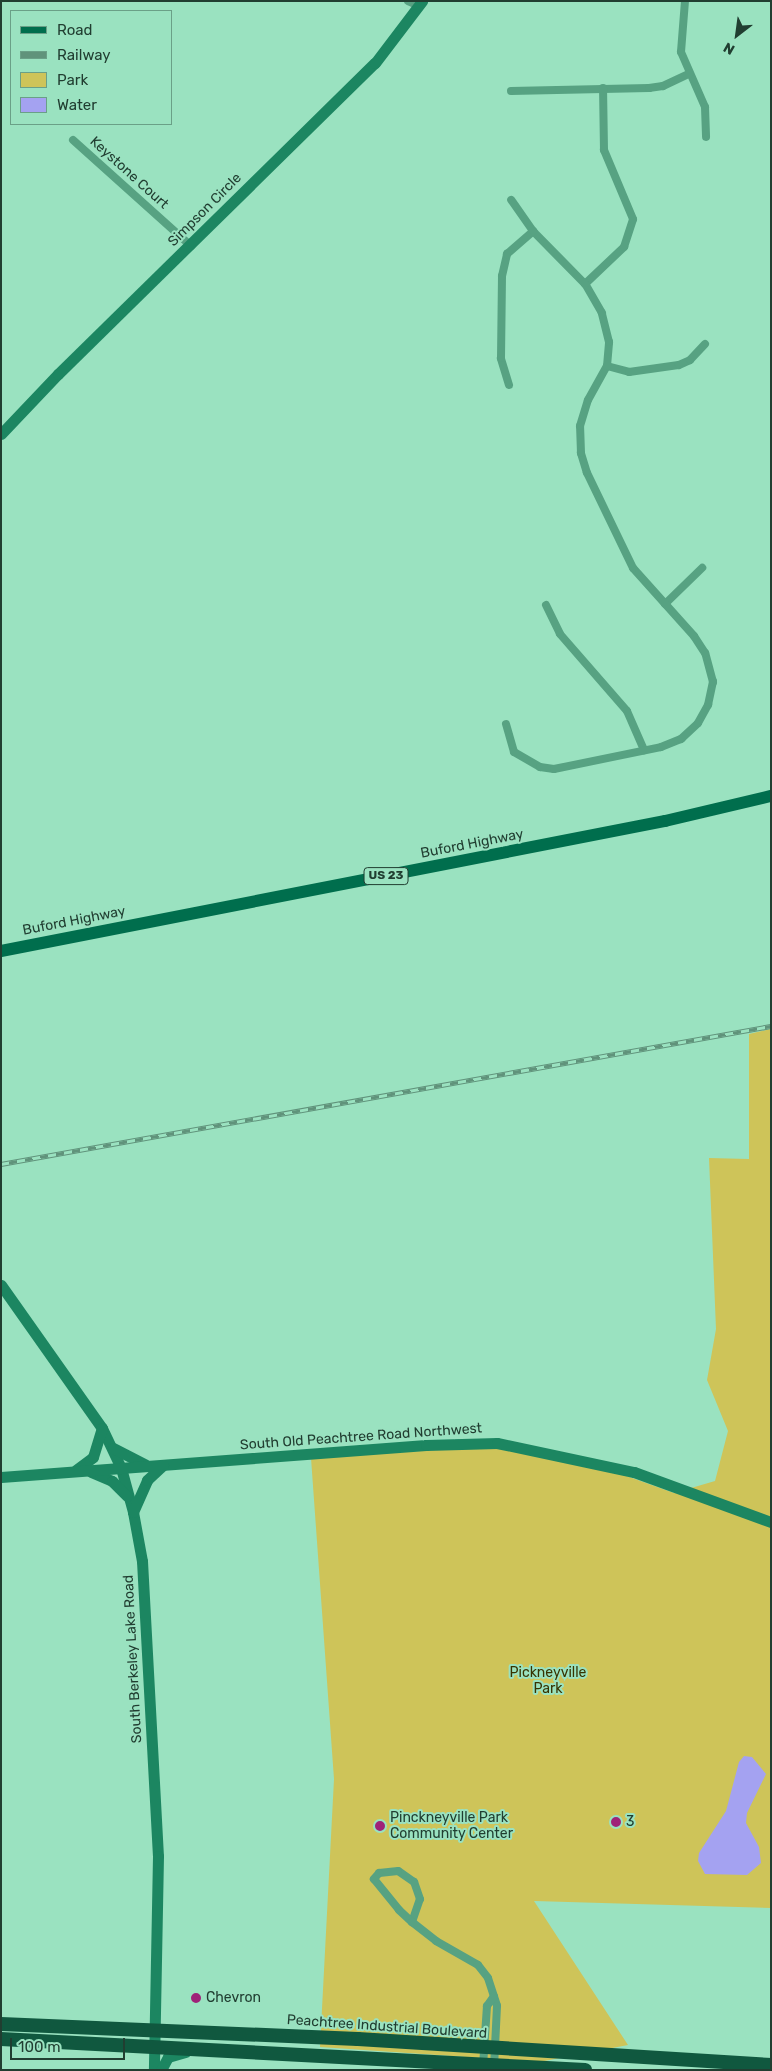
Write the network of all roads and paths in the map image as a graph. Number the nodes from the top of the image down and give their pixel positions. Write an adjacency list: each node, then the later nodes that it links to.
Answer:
1 (684, 1): 3 (street)
2 (416, 3): 10 (street, Simpson Circle)
3 (689, 74): 4 (street); 6 (street)
4 (604, 88): 5 (street); 11 (street)
5 (511, 91)
6 (706, 137)
7 (72, 140): 10 (street, Keystone Court)
8 (511, 200): 9 (street)
9 (532, 231): 11 (street); 14 (street)
10 (190, 246): 15 (street, Simpson Circle)
11 (585, 284): 13 (street)
12 (704, 344): 13 (street)
13 (608, 366): 17 (street)
14 (509, 385)
15 (1, 434)
16 (702, 568): 17 (street)
17 (665, 604): 20 (street)
18 (546, 605): 20 (street)
19 (506, 724): 20 (street)
20 (644, 750)
21 (771, 796): 22 (main road, Buford Highway / US 23)
22 (1, 951)
23 (1, 1285): 24 (street, South Berkeley Lake Road)
24 (102, 1428): 25 (street, South Berkeley Lake Road); 29 (street)
25 (112, 1448): 27 (street); 28 (street, South Berkeley Lake Road)
26 (163, 1465): 27 (street, South Old Peachtree Road Northwest); 31 (street); 32 (street, South Old Peachtree Road Northwest)
27 (149, 1466): 28 (street, South Old Peachtree Road Northwest)
28 (121, 1468): 29 (street, South Old Peachtree Road Northwest); 31 (street, South Berkeley Lake Road)
29 (82, 1470): 30 (street, South Old Peachtree Road Northwest); 31 (street)
30 (1, 1477)
31 (132, 1507): 35 (street, South Berkeley Lake Road)
32 (771, 1522)
33 (412, 1922): 33 (street); 39 (street)
34 (1, 2024): 35 (highway, Peachtree Industrial Boulevard)
35 (152, 2030): 37 (street, South Berkeley Lake Road); 39 (highway, Peachtree Industrial Boulevard)
36 (1, 2039): 37 (highway, Peachtree Industrial Boulevard)
37 (152, 2046): 38 (highway, Peachtree Industrial Boulevard); 41 (street, South Berkeley Lake Road)
38 (204, 2049): 39 (highway, Peachtree Industrial Boulevard); 42 (street)
39 (489, 2061): 40 (highway, Peachtree Industrial Boulevard); 43 (highway, Peachtree Industrial Boulevard)
40 (771, 2065)
41 (154, 2070)
42 (161, 2070)
43 (585, 2070)

